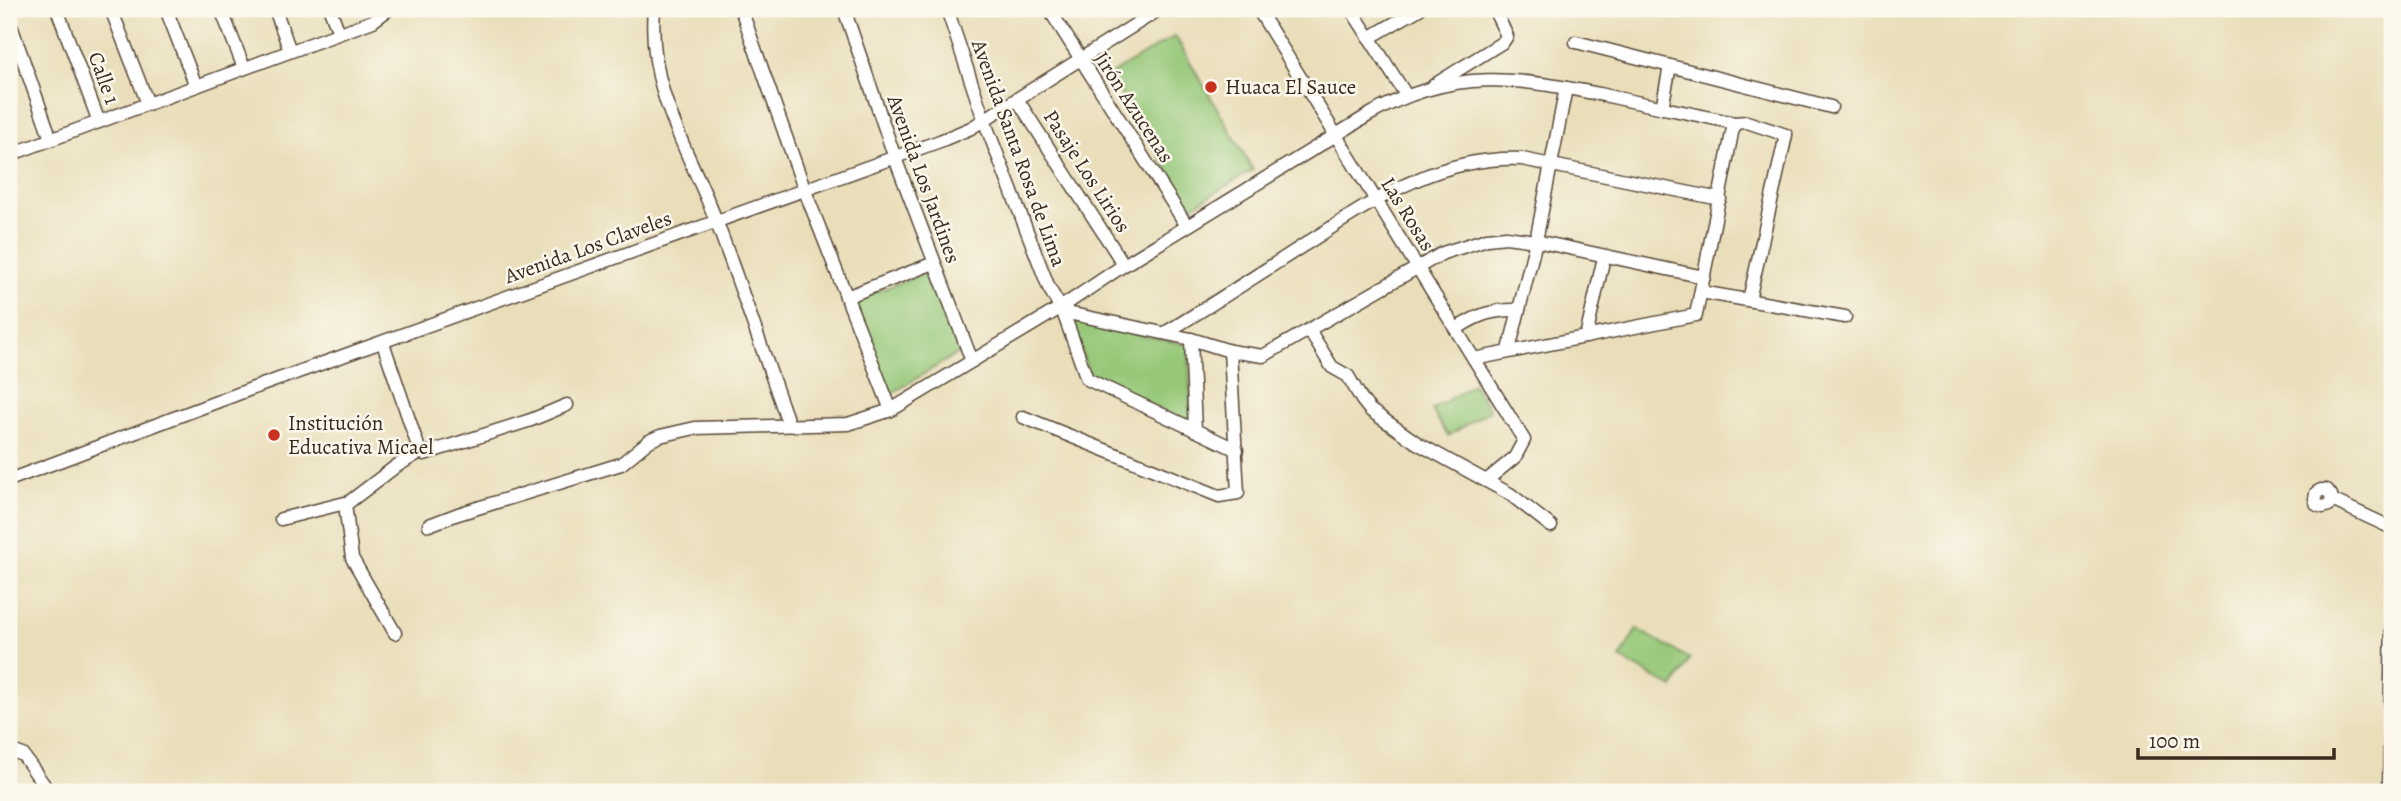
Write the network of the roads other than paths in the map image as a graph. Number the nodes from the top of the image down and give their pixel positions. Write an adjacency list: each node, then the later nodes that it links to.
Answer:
1 (57, 9): 35 (street, Calle 1)
2 (111, 9): 31 (street)
3 (166, 9): 26 (street)
4 (222, 9): 25 (street)
5 (275, 9): 22 (street)
6 (330, 9): 19 (street)
7 (389, 9): 19 (street)
8 (654, 9): 45 (street)
9 (741, 9): 42 (street)
10 (844, 9): 40 (street, Avenida Los Jardines)
11 (947, 9): 34 (street, Avenida Santa Rosa de Lima)
12 (1049, 9): 23 (street, Jirón Azucenas)
13 (1258, 9): 37 (street, Las Rosas)
14 (1351, 9): 20 (street)
15 (1419, 9): 20 (street)
16 (1494, 9): 28 (street)
17 (1157, 10): 23 (street, Avenida Los Claveles)
18 (9, 20): 38 (street)
19 (339, 33): 22 (street)
20 (1368, 38): 29 (street)
21 (1576, 42): 24 (street)
22 (290, 51): 25 (street)
23 (1081, 60): 30 (street, Avenida Los Claveles); 46 (street, Jirón Azucenas)
24 (1670, 66): 32 (street); 33 (street)
25 (244, 68): 26 (street)
26 (196, 86): 31 (street)
27 (1566, 88): 28 (street); 33 (street); 41 (street)
28 (1427, 89): 29 (street)
29 (1406, 95): 37 (street)
30 (1017, 99): 34 (street, Avenida Los Claveles); 50 (street, Pasaje Los Lirios)
31 (148, 104): 35 (street)
32 (1831, 107)
33 (1662, 108): 36 (street)
34 (984, 120): 40 (street, Avenida Los Claveles); 56 (street, Avenida Santa Rosa de Lima)
35 (99, 122): 38 (street)
36 (1734, 123): 44 (street); 55 (street)
37 (1335, 135): 43 (street, Las Rosas); 46 (street)
38 (51, 139): 39 (street)
39 (9, 154)
40 (895, 158): 42 (street, Avenida Los Claveles); 49 (street, Avenida Los Jardines)
41 (1552, 164): 43 (street); 44 (street); 47 (street)
42 (805, 191): 45 (street, Avenida Los Claveles); 54 (street)
43 (1376, 199): 51 (street, Las Rosas); 61 (street)
44 (1720, 199): 52 (street)
45 (716, 220): 64 (street, Avenida Los Claveles); 72 (street)
46 (1187, 226): 50 (street)
47 (1536, 241): 48 (street); 51 (street); 57 (street)
48 (1604, 257): 52 (street); 62 (street)
49 (934, 263): 54 (street); 68 (street, Avenida Los Jardines)
50 (1124, 265): 56 (street)
51 (1418, 266): 59 (street, Las Rosas); 60 (street)
52 (1704, 277): 53 (street)
53 (1701, 292): 55 (street); 62 (street)
54 (846, 297): 70 (street)
55 (1749, 300): 58 (street)
56 (1061, 310): 61 (street); 68 (street); 73 (street, Avenida Santa Rosa de Lima)
57 (1519, 310): 59 (street); 65 (street)
58 (1845, 317)
59 (1455, 329): 67 (street, Las Rosas)
60 (1309, 330): 66 (street); 77 (street)
61 (1165, 333): 63 (street)
62 (1586, 337): 65 (street)
63 (1191, 339): 66 (street); 73 (street)
64 (383, 343): 75 (street); 76 (street, Avenida Los Claveles)
65 (1509, 350): 67 (street)
66 (1230, 351): 74 (street)
67 (1474, 359): 77 (street, Las Rosas)
68 (972, 360): 70 (street)
69 (567, 405): 75 (street)
70 (891, 410): 72 (street)
71 (1023, 416): 74 (street)
72 (789, 425): 81 (street)
73 (1195, 430): 74 (street, Avenida Santa Rosa de Lima)
74 (1237, 450)
75 (420, 452): 79 (street)
76 (9, 480)
77 (1486, 481): 82 (street)
78 (2332, 500): 83 (street)
79 (345, 504): 80 (street); 85 (street)
80 (281, 519)
81 (429, 526)
82 (1551, 526)
83 (2392, 528)
84 (2392, 617): 88 (street)
85 (394, 633)
86 (9, 750): 87 (street)
87 (49, 792)
88 (2389, 792)

